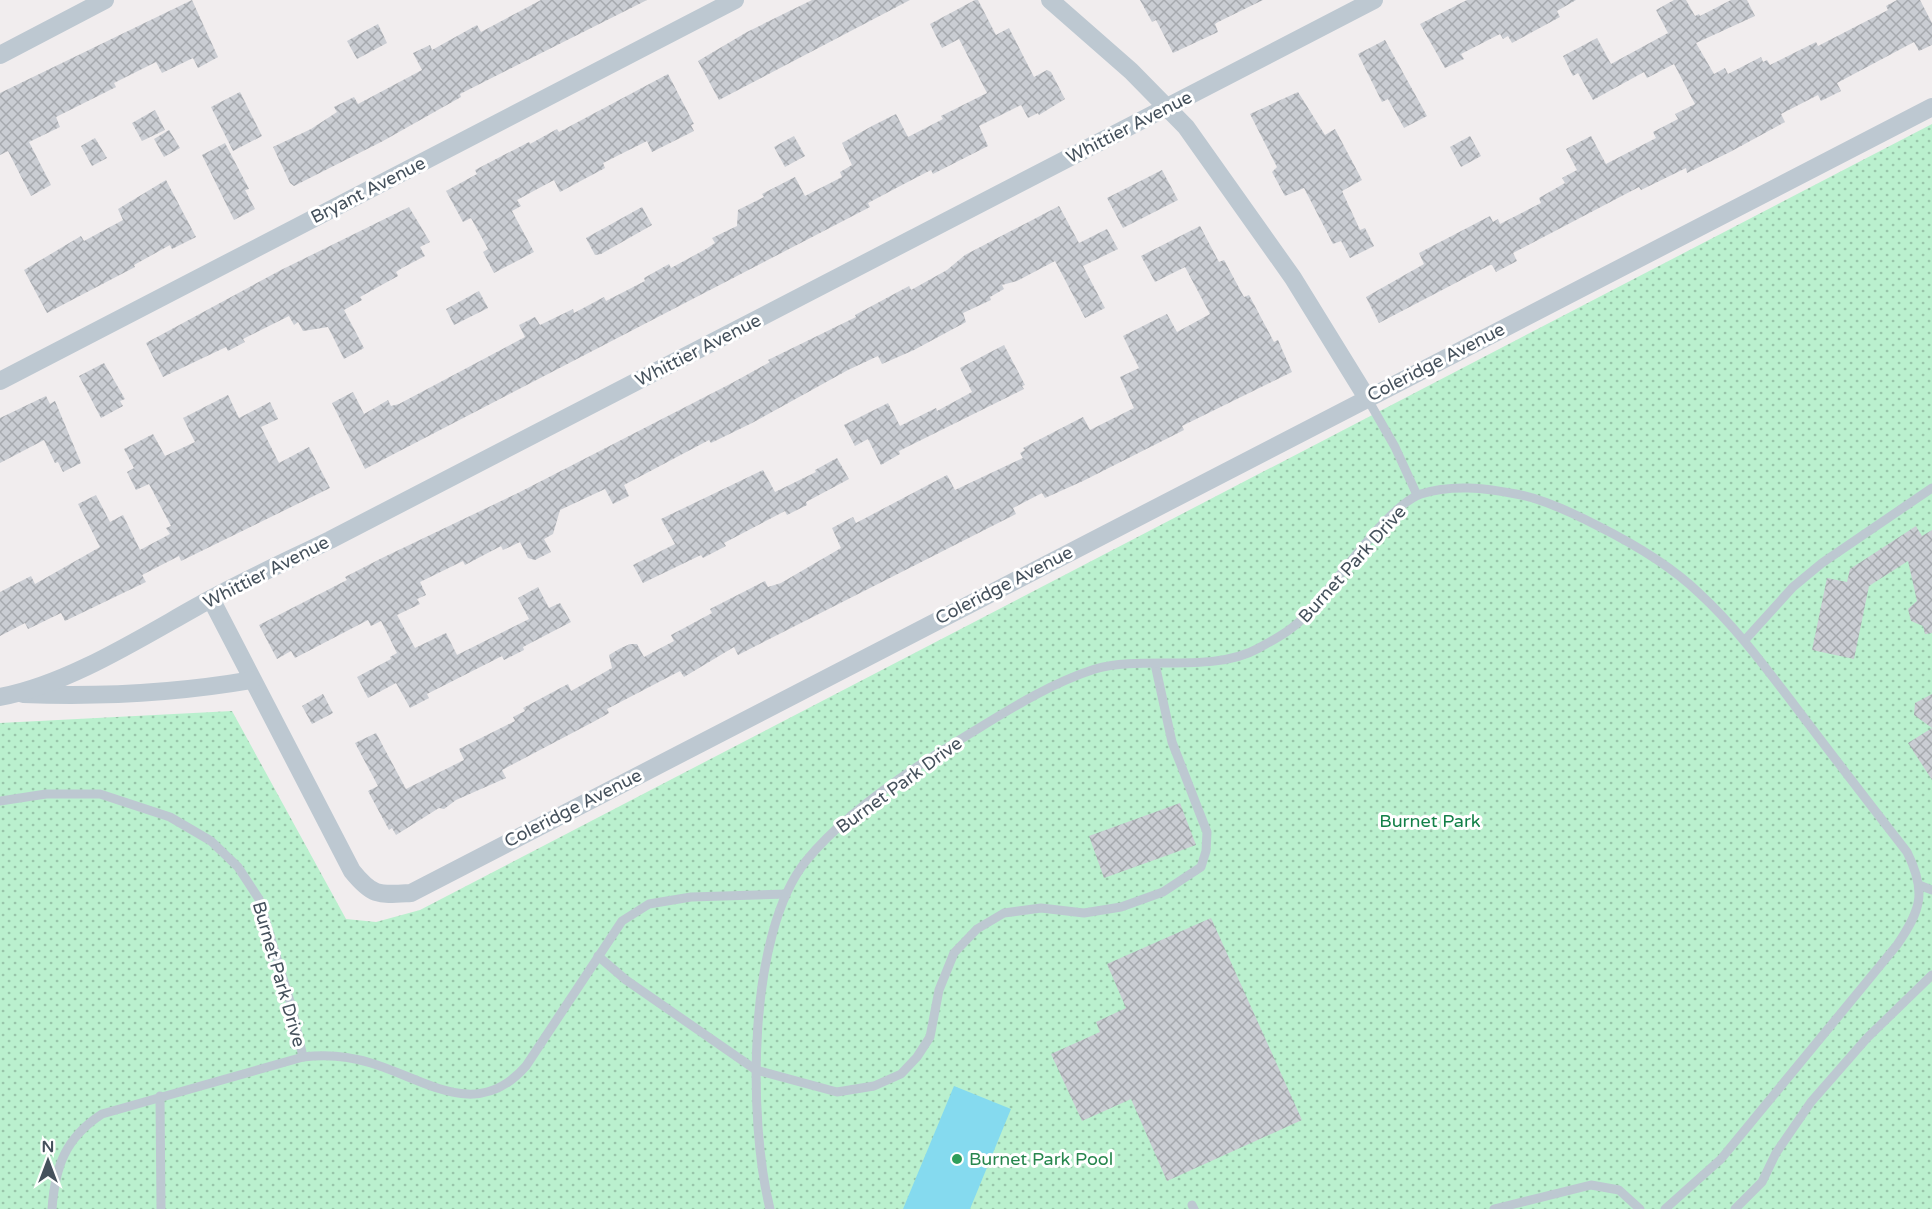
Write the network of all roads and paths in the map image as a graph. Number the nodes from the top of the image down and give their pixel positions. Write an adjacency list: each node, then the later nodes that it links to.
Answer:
1 (105, 0): 5 (street)
2 (735, 0): 8 (street, Bryant Avenue)
3 (1050, 0): 6 (street, Burnet Park Drive)
4 (1374, 0): 6 (street, Whittier Avenue)
5 (0, 55)
6 (1166, 107): 9 (street, Burnet Park Drive); 12 (street, Whittier Avenue)
7 (1932, 107): 9 (street, Coleridge Avenue)
8 (0, 381)
9 (1367, 398): 11 (lane, Burnet Park Drive); 15 (street, Coleridge Avenue)
10 (1932, 488): 13 (lane)
11 (1417, 495): 13 (lane); 14 (lane, Burnet Park Drive)
12 (211, 599): 15 (street, Coleridge Avenue); 16 (street, Whittier Avenue)
13 (1744, 640): 19 (lane)
14 (1155, 664): 21 (lane, Burnet Park Drive); 25 (lane)
15 (252, 680): 16 (street, Whittier Avenue)
16 (18, 694): 17 (street, Whittier Avenue)
17 (0, 697)
18 (0, 801): 24 (lane, Burnet Park Drive)
19 (1919, 885): 20 (lane); 32 (lane)
20 (1932, 890)
21 (786, 894): 22 (lane, Burnet Park Drive); 25 (lane, Burnet Park Drive)
22 (598, 956): 24 (lane, Burnet Park Drive); 25 (lane)
23 (1932, 975): 33 (lane)
24 (303, 1057): 26 (lane, Burnet Park Drive)
25 (756, 1070): 29 (lane, Burnet Park Drive)
26 (160, 1096): 27 (lane, Burnet Park Drive); 28 (lane)
27 (52, 1209)
28 (161, 1209)
29 (770, 1209)
30 (1494, 1209): 31 (lane)
31 (1640, 1209)
32 (1665, 1209)
33 (1735, 1209)

